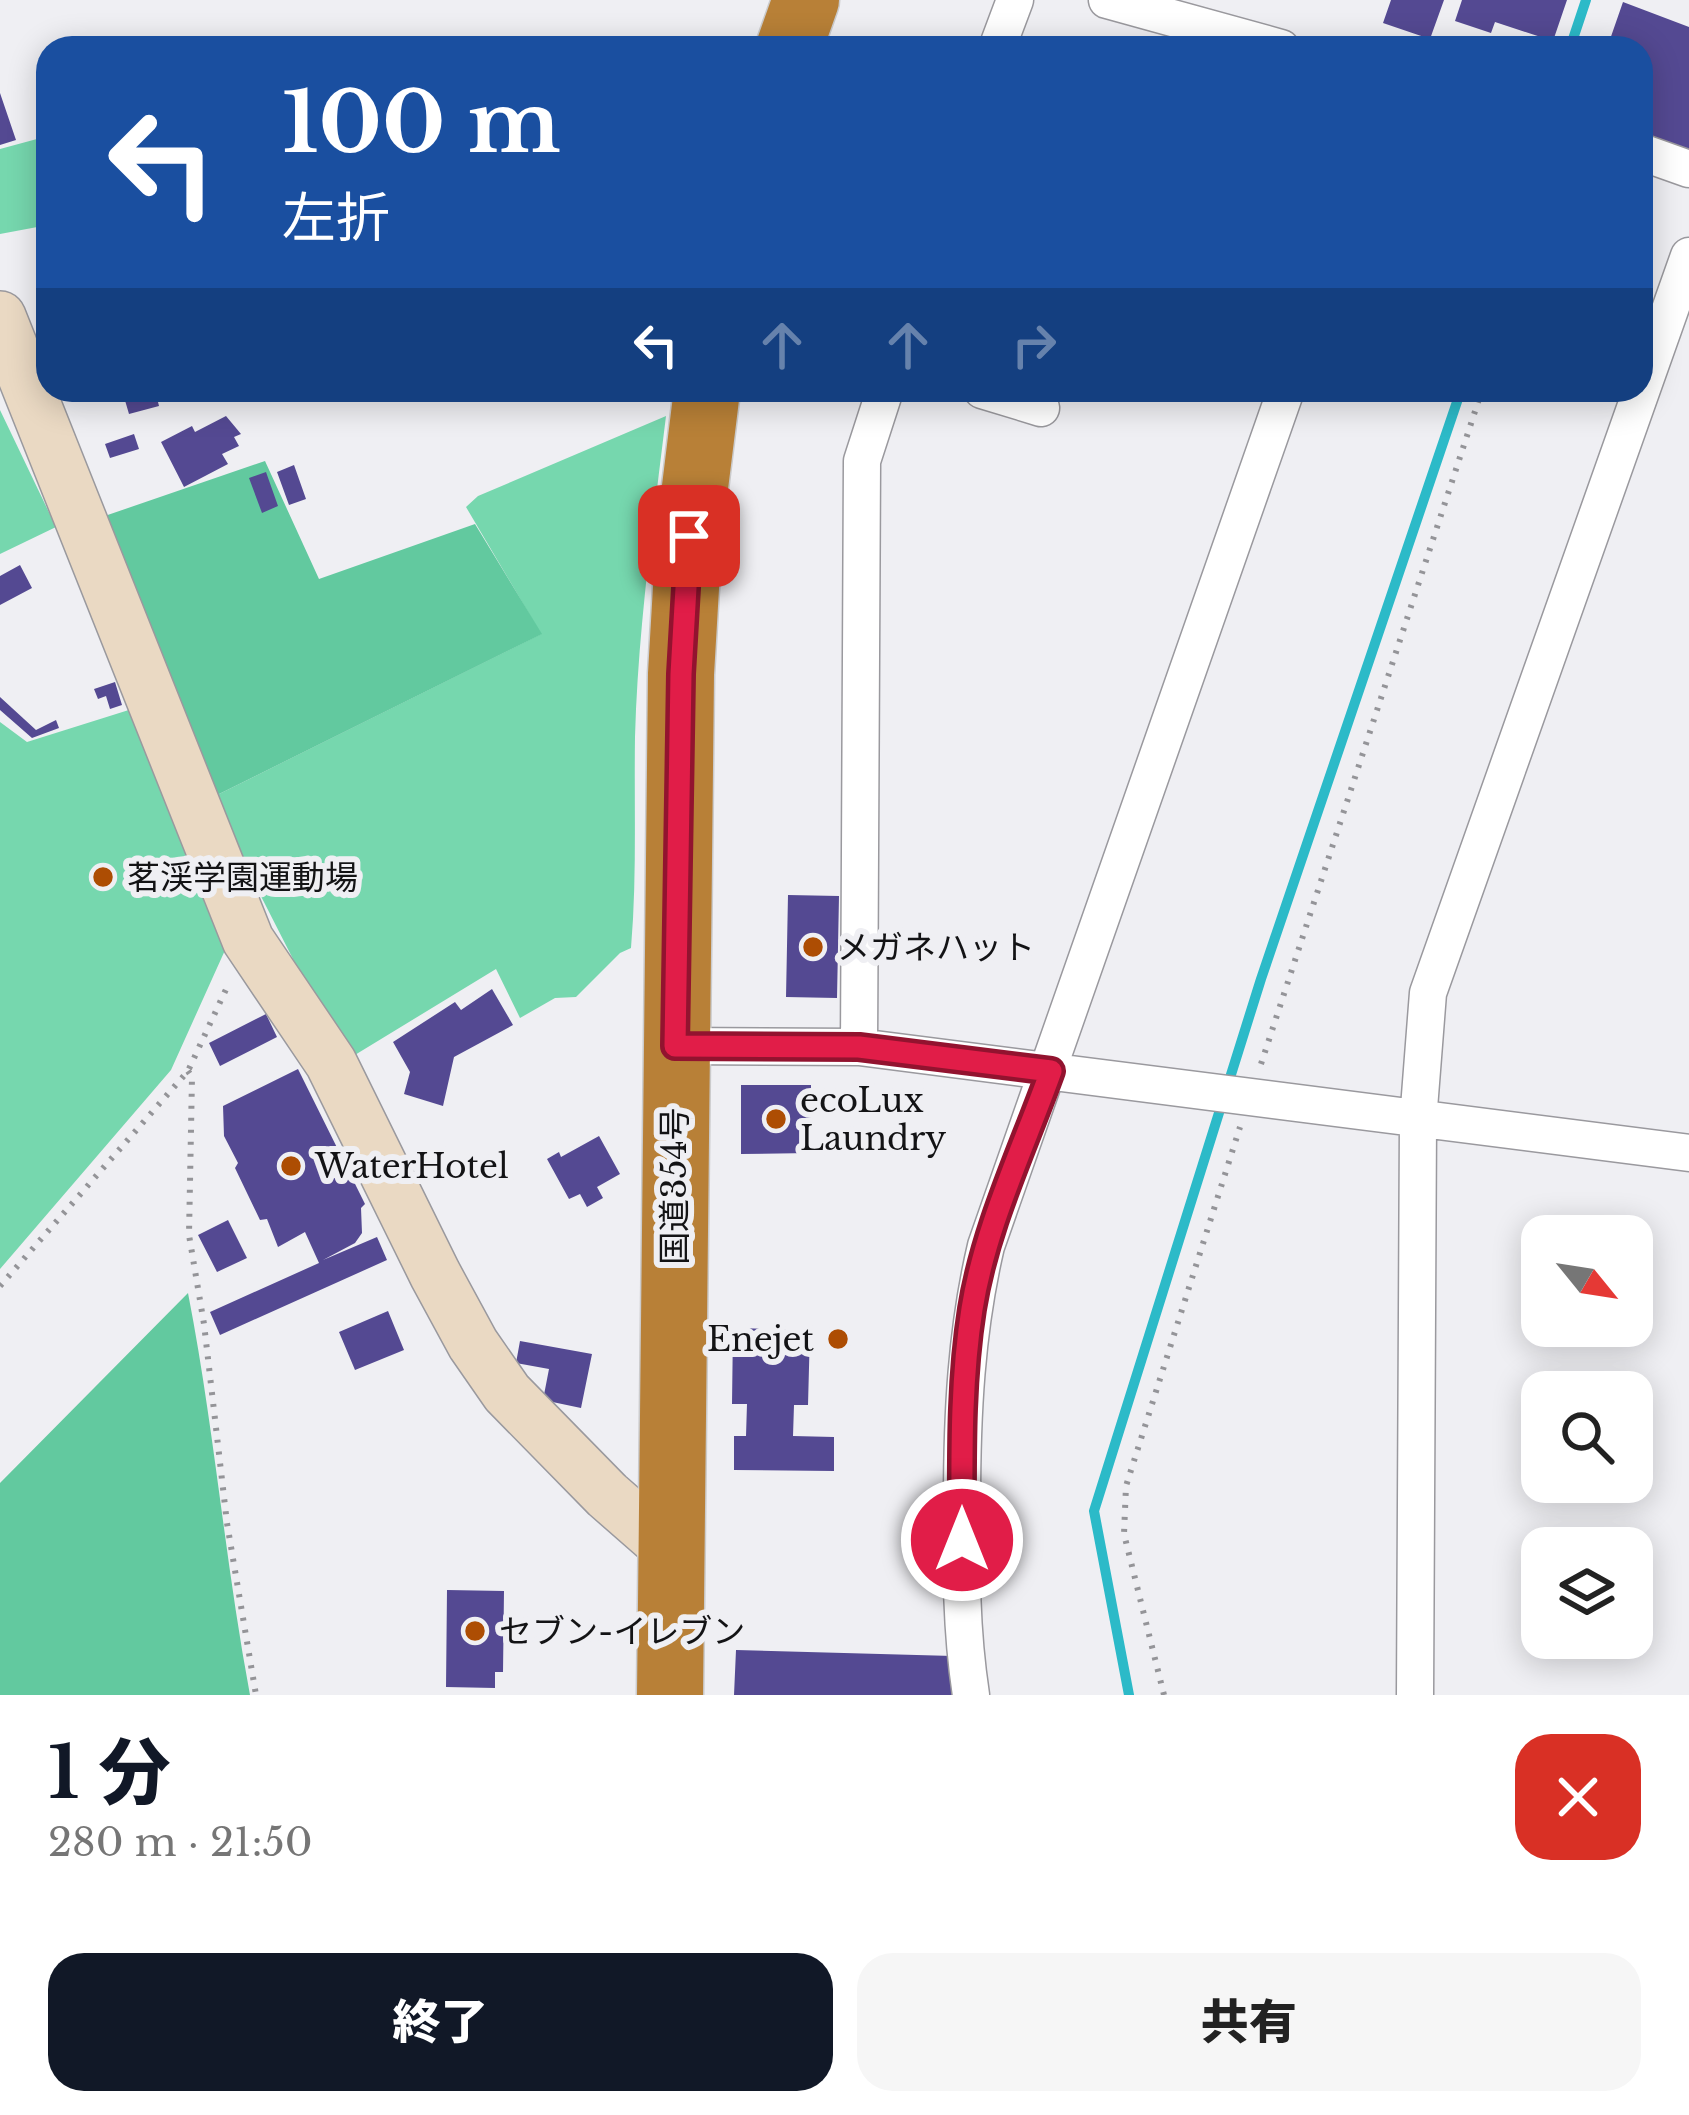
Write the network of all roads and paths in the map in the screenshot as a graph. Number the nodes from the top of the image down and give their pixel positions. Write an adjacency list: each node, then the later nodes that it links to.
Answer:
1 (806, 0): 4 (highway)
2 (1015, 0): 5 (street)
3 (1107, 0): 6 (street)
4 (793, 36)
5 (1002, 36)
6 (1238, 36)
7 (1653, 156): 8 (street)
8 (1689, 170)
9 (1689, 256): 11 (street)
10 (0, 317): 19 (street)
11 (1653, 358)
12 (706, 402): 20 (highway, 国道354号)
13 (881, 402): 21 (street)
14 (1021, 402): 18 (street)
15 (1282, 402): 23 (street)
16 (1478, 402): 24 (path)
17 (1637, 402): 25 (street)
18 (1041, 408)
19 (248, 940): 22 (path); 28 (street)
20 (675, 1046): 21 (street); 28 (highway, 国道354号)
21 (859, 1047): 23 (street)
22 (188, 1071): 27 (path); 29 (path)
23 (1051, 1071): 24 (street); 31 (street)
24 (1250, 1098): 25 (street); 32 (path)
25 (1418, 1121): 26 (street); 33 (street)
26 (1689, 1153)
27 (0, 1286)
28 (671, 1551): 30 (highway, 国道354号)
29 (256, 1695)
30 (670, 1695)
31 (971, 1695)
32 (1164, 1695)
33 (1415, 1695)

